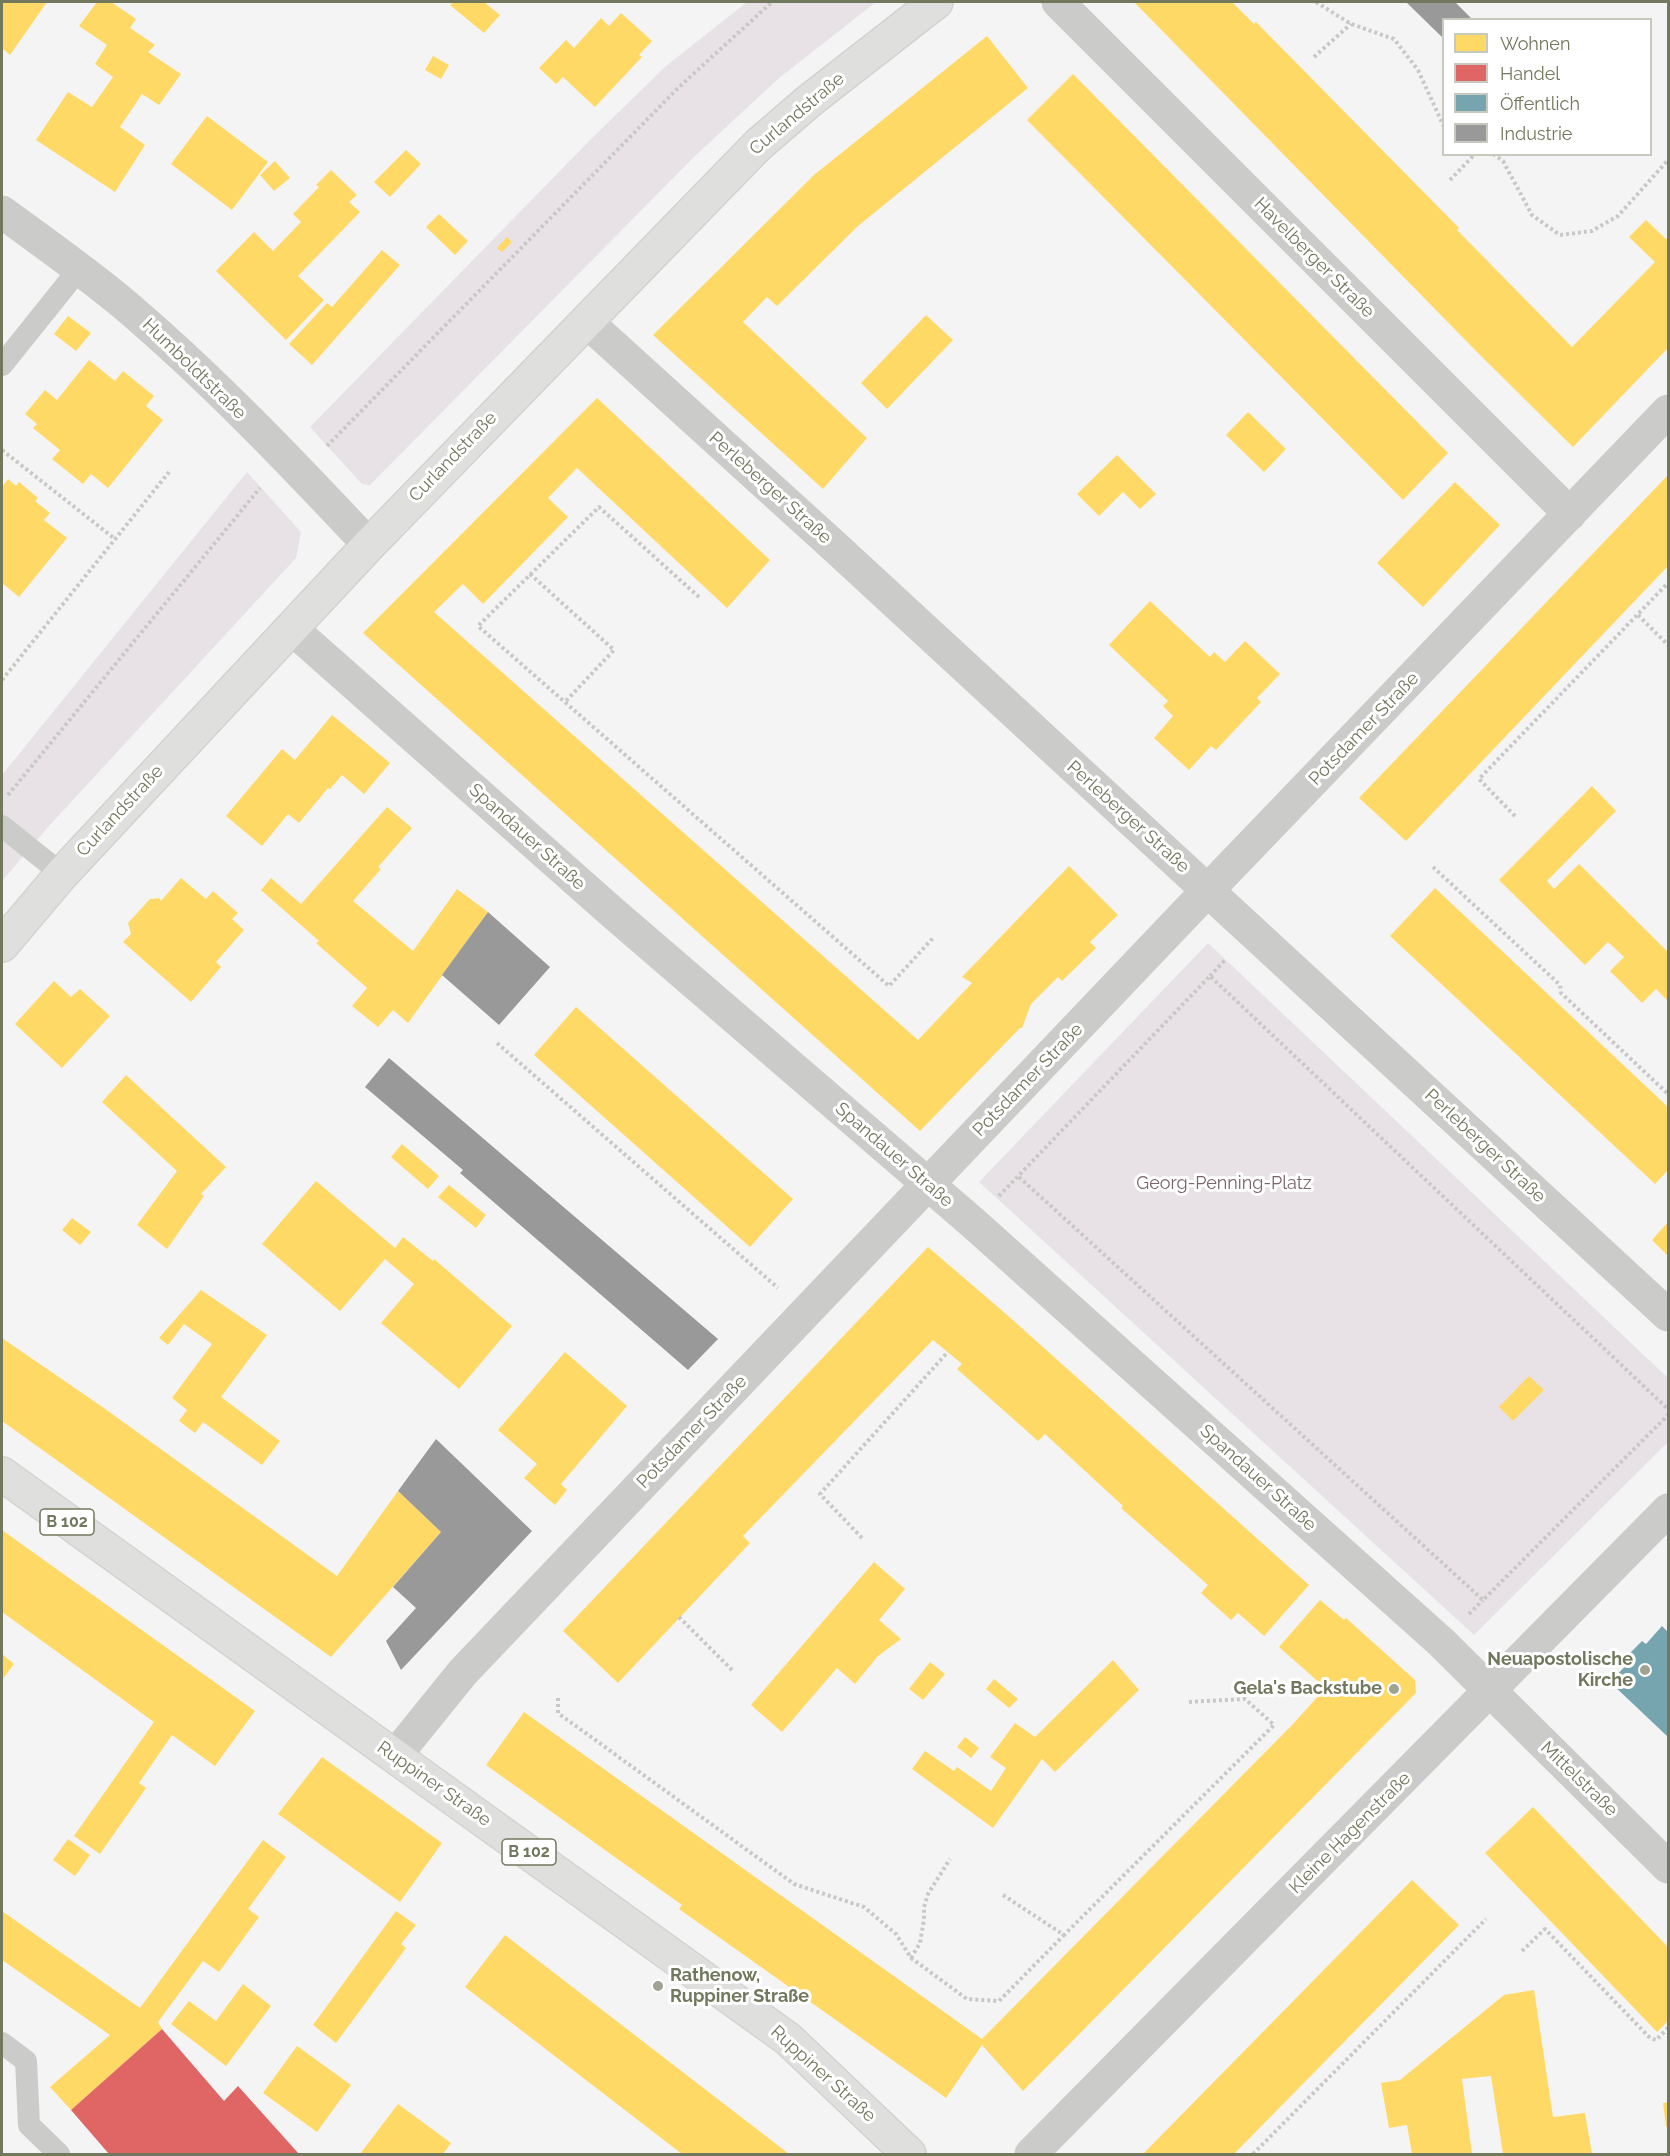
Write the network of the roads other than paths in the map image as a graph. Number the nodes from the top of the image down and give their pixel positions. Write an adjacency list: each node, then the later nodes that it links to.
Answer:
1 (936, 2): 5 (main road, Curlandstraße)
2 (1058, 2): 8 (street, Havelberger Straße)
3 (2, 212): 4 (street, Humboldtstraße)
4 (79, 269): 6 (lane); 9 (street, Humboldtstraße)
5 (586, 321): 9 (main road, Curlandstraße); 13 (street, Perleberger Straße)
6 (2, 365)
7 (1668, 411): 8 (street, Potsdamer Straße)
8 (1570, 514): 13 (street, Potsdamer Straße)
9 (369, 545): 10 (main road, Curlandstraße)
10 (291, 628): 12 (main road, Curlandstraße); 15 (street, Spandauer Straße)
11 (2, 826): 12 (lane)
12 (62, 874): 14 (main road, Curlandstraße)
13 (1208, 890): 15 (street, Potsdamer Straße); 16 (street, Perleberger Straße)
14 (2, 945)
15 (928, 1185): 19 (street, Spandauer Straße); 20 (street, Potsdamer Straße)
16 (1668, 1315)
17 (2, 1474): 20 (main road, Ruppiner Straße / B 102)
18 (1668, 1510): 19 (street, Kleine Hagenstraße)
19 (1490, 1692): 21 (street, Mittelstraße); 25 (street, Kleine Hagenstraße)
20 (395, 1756): 24 (main road, Ruppiner Straße / B 102)
21 (1668, 1867)
22 (2, 2043): 23 (lane)
23 (59, 2154)
24 (909, 2154)
25 (1031, 2154)

